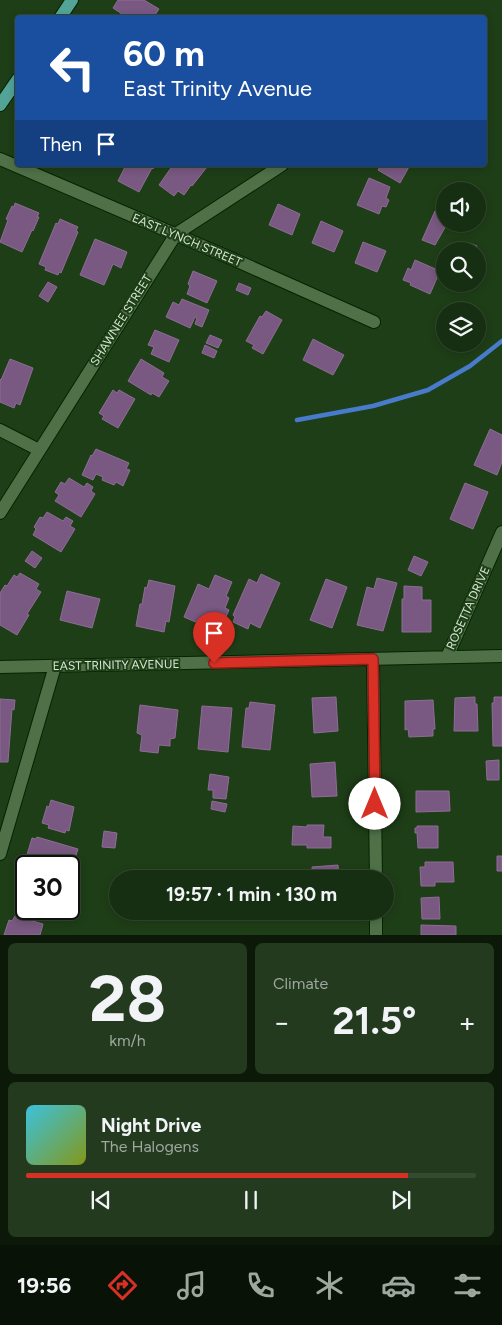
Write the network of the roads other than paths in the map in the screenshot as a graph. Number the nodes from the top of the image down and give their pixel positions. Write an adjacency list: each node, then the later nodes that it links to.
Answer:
1 (72, 0): 2 (main road)
2 (62, 15)
3 (15, 83): 4 (main road)
4 (0, 105)
5 (0, 159): 6 (street, EAST LYNCH STREET)
6 (15, 165)
7 (19, 167): 9 (street, EAST LYNCH STREET)
8 (279, 167): 9 (street, SHAWNEE STREET)
9 (176, 234): 10 (street, EAST LYNCH STREET); 12 (street, SHAWNEE STREET)
10 (374, 322)
11 (0, 430): 12 (street)
12 (39, 450): 13 (street, SHAWNEE STREET)
13 (0, 513)
14 (502, 532): 16 (street, ROSETTA DRIVE)
15 (502, 656): 16 (street, EAST TRINITY AVENUE)
16 (447, 657): 17 (street, EAST TRINITY AVENUE)
17 (373, 659): 18 (street, EAST TRINITY AVENUE); 21 (street)
18 (55, 666): 19 (street, EAST TRINITY AVENUE); 20 (street)
19 (0, 667)
20 (0, 854)
21 (376, 870)
22 (376, 920): 23 (street)
23 (376, 935)

